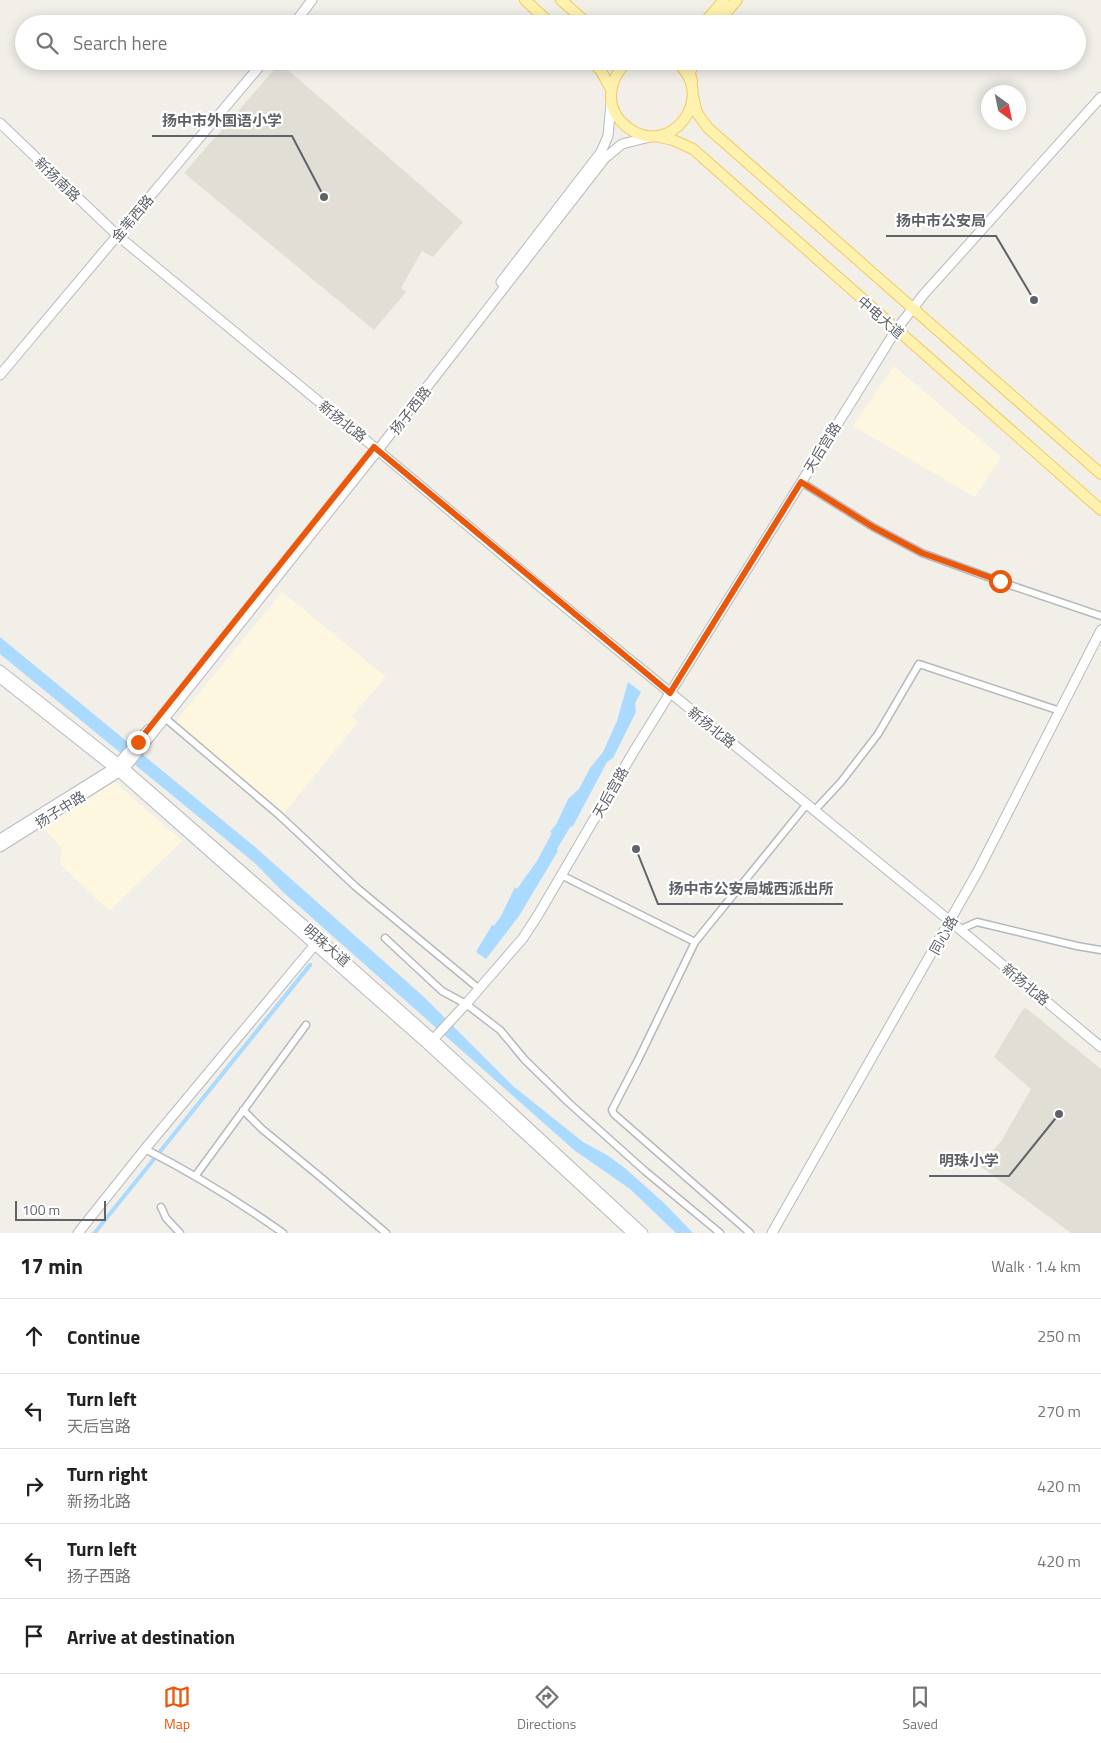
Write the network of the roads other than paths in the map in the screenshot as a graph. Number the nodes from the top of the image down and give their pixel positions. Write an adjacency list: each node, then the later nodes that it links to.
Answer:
1 (312, 0): 6 (street)
2 (525, 0): 7 (main road)
3 (561, 0): 8 (main road)
4 (724, 0): 9 (main road)
5 (737, 0): 10 (main road)
6 (301, 15)
7 (541, 15)
8 (578, 15)
9 (712, 15)
10 (724, 15)
11 (256, 70): 22 (street, 金苇西路)
12 (600, 70): 16 (main road)
13 (620, 70): 16 (main road)
14 (684, 70): 17 (main road)
15 (691, 70): 17 (main road)
16 (611, 89): 19 (main road)
17 (693, 90): 21 (main road); 23 (main road, 中电大道)
18 (1101, 97): 23 (street, 天后宫路)
19 (611, 102): 21 (main road, 中电大道); 26 (street, 扬子西路)
20 (0, 123): 22 (street, 新扬南路)
21 (655, 136): 24 (main road, 中电大道); 26 (street, 扬子西路)
22 (117, 235): 25 (street, 金苇西路); 26 (street, 新扬北路)
23 (912, 309): 24 (street, 天后宫路); 27 (main road, 中电大道)
24 (896, 330): 28 (street, 天后宫路); 29 (main road, 中电大道)
25 (0, 375)
26 (376, 449): 34 (street, 新扬北路); 36 (street, 扬子西路); 37 (street, 扬子西路)
27 (1101, 474)
28 (801, 482): 30 (street); 34 (street, 天后宫路)
29 (1101, 510)
30 (1101, 616)
31 (1101, 630): 35 (street, 同心路)
32 (0, 670): 38 (street, 明珠大道)
33 (0, 678): 38 (street, 明珠大道)
34 (670, 693): 39 (street, 新扬北路); 43 (street, 天后宫路)
35 (1060, 711): 40 (street); 44 (street, 同心路)
36 (165, 718): 37 (street, 扬子西路); 50 (street)
37 (140, 745): 38 (street, 扬子西路)
38 (122, 765): 41 (street, 扬子中路); 42 (street, 扬子中路); 47 (street, 明珠大道)
39 (807, 804): 40 (street, 新扬北路); 48 (street)
40 (814, 811): 44 (street, 新扬北路)
41 (0, 839)
42 (0, 847)
43 (563, 876): 48 (street); 50 (street, 天后宫路)
44 (950, 921): 45 (street, 新扬北路); 67 (street, 同心路)
45 (961, 930): 49 (street); 54 (street, 新扬北路)
46 (385, 938): 51 (street)
47 (317, 941): 53 (street, 明珠大道); 56 (street)
48 (695, 942): 66 (street)
49 (1101, 950)
50 (478, 988): 51 (street, 天后宫路)
51 (466, 1004): 53 (street, 天后宫路); 65 (street)
52 (306, 1025): 55 (street)
53 (433, 1040): 63 (street, 明珠大道); 64 (street, 明珠大道)
54 (1101, 1046)
55 (243, 1110): 57 (street); 62 (street)
56 (147, 1150): 57 (street); 59 (street)
57 (196, 1175): 61 (street)
58 (161, 1208): 60 (street)
59 (78, 1233)
60 (180, 1233)
61 (283, 1233)
62 (386, 1233)
63 (632, 1233)
64 (643, 1233)
65 (720, 1233)
66 (750, 1233)
67 (772, 1233)

